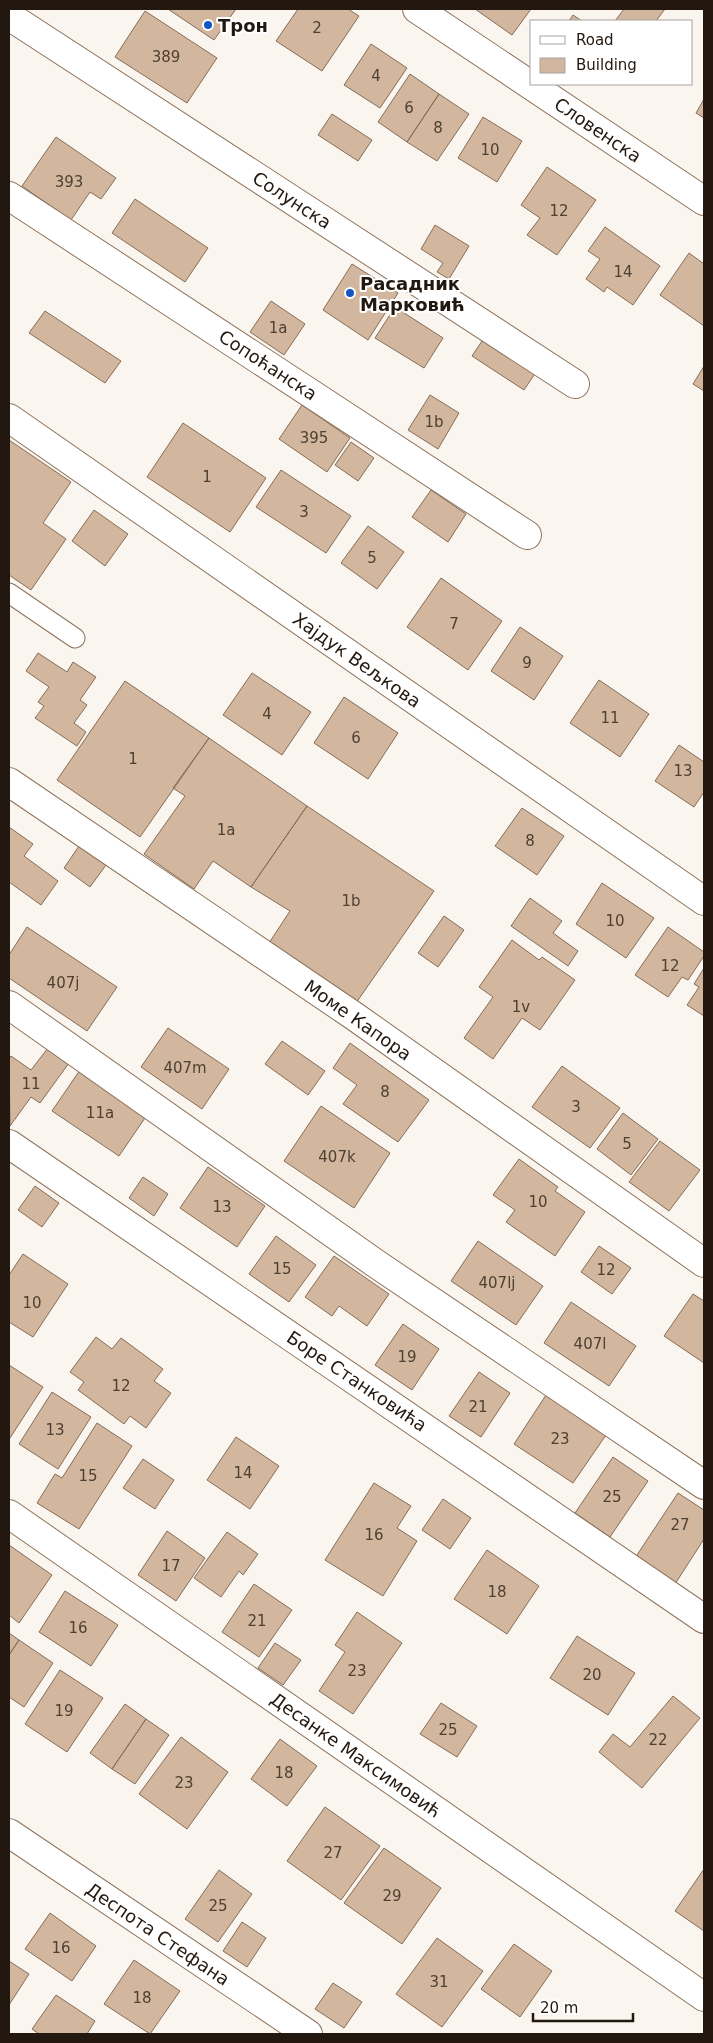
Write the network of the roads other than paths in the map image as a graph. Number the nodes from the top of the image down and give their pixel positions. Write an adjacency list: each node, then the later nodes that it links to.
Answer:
1 (417, 9): 3 (street, Словенска)
2 (9, 16): 7 (street, Солунска)
3 (530, 85)
4 (531, 85): 6 (street, Словенска)
5 (9, 196): 9 (street, Сопоћанска)
6 (704, 201)
7 (575, 384)
8 (9, 418): 13 (street, Хајдук Вељкова)
9 (527, 535)
10 (9, 593): 11 (lane)
11 (75, 638)
12 (9, 782): 16 (street, Моме Капора)
13 (704, 901)
14 (9, 1005): 17 (street)
15 (9, 1144): 19 (street, Боре Станковића)
16 (704, 1262)
17 (704, 1485)
18 (9, 1514): 21 (street, Десанке Максимовић)
19 (704, 1619)
20 (9, 1833): 22 (street, Деспота Стефана)
21 (704, 1997)
22 (308, 2034)

